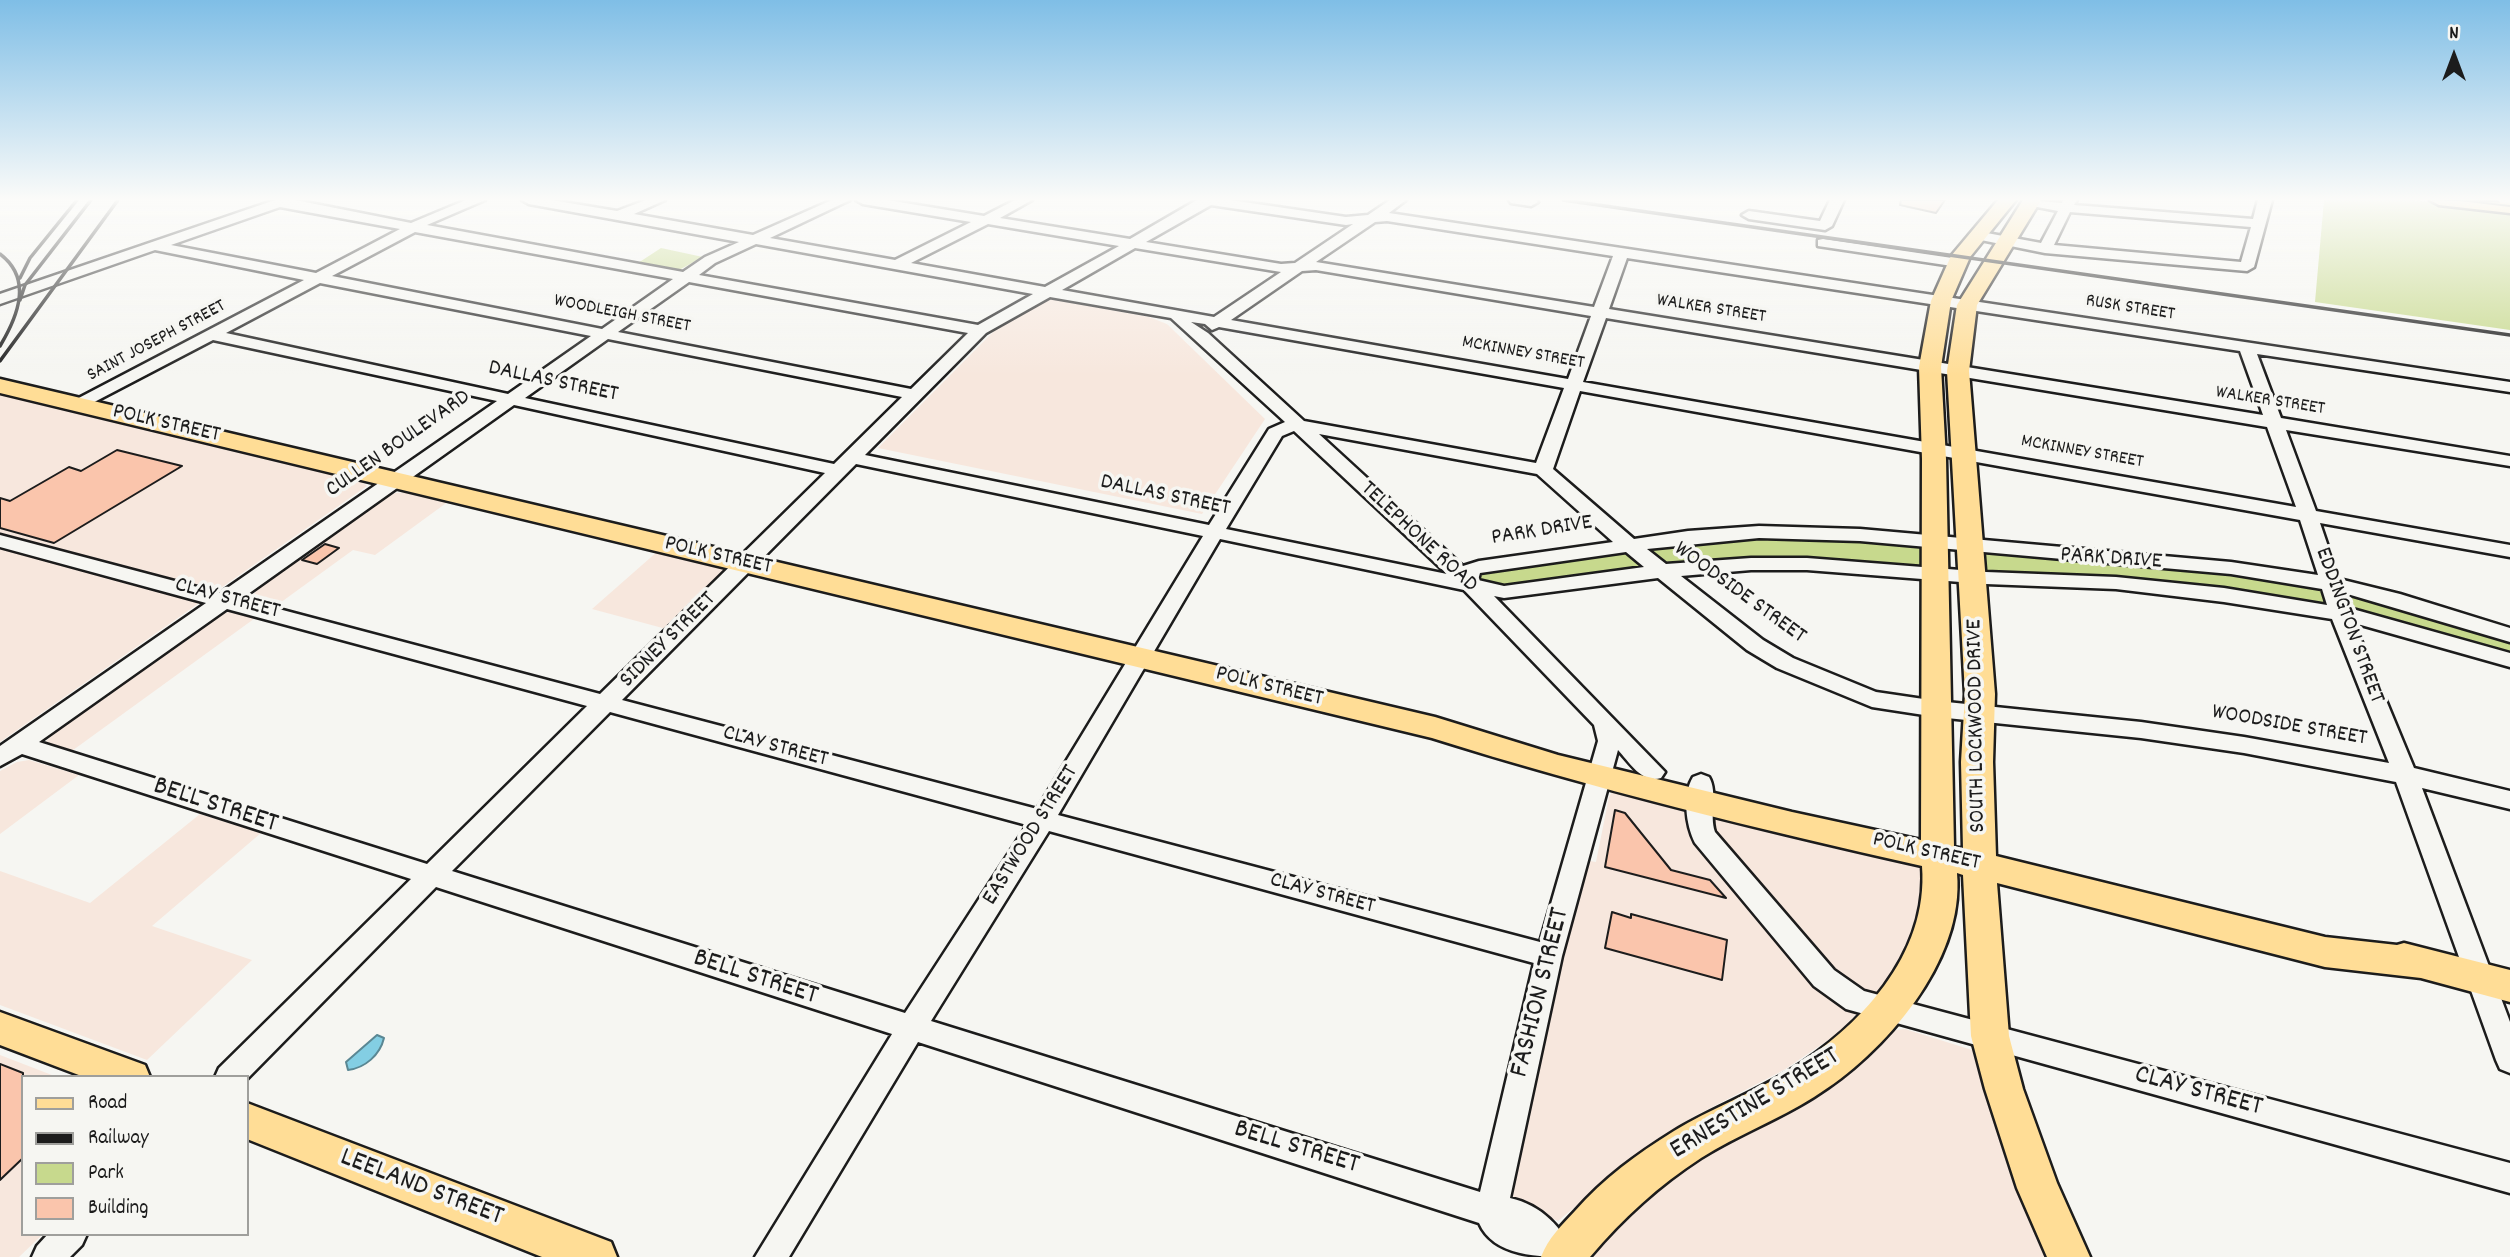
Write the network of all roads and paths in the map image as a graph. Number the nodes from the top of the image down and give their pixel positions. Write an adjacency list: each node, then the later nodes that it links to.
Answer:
1 (117, 259): 24 (street)
2 (218, 259): 22 (street, WOODLEIGH STREET)
3 (354, 259): 22 (street, SAINT JOSEPH STREET)
4 (586, 259): 21 (street)
5 (713, 259): 21 (street, CULLEN BOULEVARD)
6 (860, 259): 19 (street, MCKINNEY STREET)
7 (910, 259): 19 (street)
8 (1108, 259): 23 (street, SIDNEY STREET)
9 (1224, 259): 20 (street, WALKER STREET)
10 (1310, 259): 20 (street)
11 (1619, 259): 27 (street)
12 (1653, 259): 25 (street, RUSK STREET)
13 (1929, 259): 18 (street)
14 (1962, 259): 18 (main road, SOUTH LOCKWOOD DRIVE)
15 (1995, 259): 26 (main road, SOUTH LOCKWOOD DRIVE)
16 (2153, 259): 17 (street)
17 (2250, 259)
18 (1959, 263): 25 (main road, SOUTH LOCKWOOD DRIVE)
19 (897, 265): 23 (street, MCKINNEY STREET)
20 (1298, 267): 27 (street, WALKER STREET); 29 (street)
21 (686, 277): 30 (street); 31 (street, CULLEN BOULEVARD)
22 (317, 278): 31 (street, WOODLEIGH STREET); 32 (street, SAINT JOSEPH STREET)
23 (1049, 292): 28 (street, MCKINNEY STREET); 30 (street, SIDNEY STREET)
24 (0, 299)
25 (1941, 301): 26 (street, RUSK STREET); 35 (main road, SOUTH LOCKWOOD DRIVE)
26 (1966, 305): 34 (street, RUSK STREET); 36 (main road, SOUTH LOCKWOOD DRIVE)
27 (1597, 313): 35 (street, WALKER STREET); 37 (street)
28 (1175, 314): 29 (street, MCKINNEY STREET); 33 (street, TELEPHONE ROAD)
29 (1218, 321): 33 (street); 37 (street, MCKINNEY STREET)
30 (981, 330): 40 (street, SIDNEY STREET)
31 (605, 333): 40 (street, WOODLEIGH STREET); 41 (street, CULLEN BOULEVARD)
32 (213, 335): 41 (street, DALLAS STREET); 42 (street, SAINT JOSEPH STREET)
33 (1202, 335): 44 (street, TELEPHONE ROAD)
34 (2247, 348): 39 (street, RUSK STREET); 43 (street, EDDINGTON STREET)
35 (1930, 366): 36 (street, WALKER STREET); 45 (main road, SOUTH LOCKWOOD DRIVE)
36 (1958, 372): 43 (street, WALKER STREET); 46 (main road, SOUTH LOCKWOOD DRIVE)
37 (1574, 385): 45 (street, MCKINNEY STREET); 49 (street)
38 (0, 386): 42 (main road, POLK STREET)
39 (2510, 387)
40 (917, 395): 48 (street, SIDNEY STREET)
41 (510, 399): 48 (street, DALLAS STREET); 50 (street, CULLEN BOULEVARD)
42 (79, 405): 50 (main road, POLK STREET)
43 (2276, 424): 47 (street, WALKER STREET); 51 (street, EDDINGTON STREET)
44 (1297, 425): 49 (street); 52 (street, EASTWOOD STREET); 62 (street, TELEPHONE ROAD)
45 (1933, 448): 46 (street, MCKINNEY STREET); 54 (main road, SOUTH LOCKWOOD DRIVE)
46 (1963, 453): 51 (street, MCKINNEY STREET); 56 (main road, SOUTH LOCKWOOD DRIVE)
47 (2510, 461)
48 (847, 464): 52 (street, DALLAS STREET); 58 (street, SIDNEY STREET)
49 (1543, 470): 55 (street, WOODSIDE STREET)
50 (395, 480): 58 (main road, POLK STREET); 64 (street, CULLEN BOULEVARD)
51 (2308, 515): 57 (street, MCKINNEY STREET); 63 (street, EDDINGTON STREET)
52 (1215, 532): 62 (street, DALLAS STREET); 67 (street, EASTWOOD STREET)
53 (0, 541): 64 (street, CLAY STREET)
54 (1933, 542): 55 (street, PARK DRIVE); 56 (street, PARK DRIVE); 60 (main road, SOUTH LOCKWOOD DRIVE)
55 (1627, 544): 59 (street, WOODSIDE STREET); 62 (street, PARK DRIVE)
56 (1969, 545): 61 (main road, SOUTH LOCKWOOD DRIVE); 63 (street, PARK DRIVE)
57 (2510, 551)
58 (747, 564): 67 (main road, POLK STREET); 69 (street, SIDNEY STREET)
59 (1661, 572): 60 (street, PARK DRIVE); 62 (street, PARK DRIVE); 70 (street, WOODSIDE STREET)
60 (1935, 574): 61 (street, PARK DRIVE); 70 (main road, SOUTH LOCKWOOD DRIVE)
61 (1973, 577): 65 (street, PARK DRIVE); 71 (main road, SOUTH LOCKWOOD DRIVE)
62 (1468, 582): 72 (street, TELEPHONE ROAD)
63 (2332, 584): 65 (street, EDDINGTON STREET); 66 (street, PARK DRIVE)
64 (226, 600): 69 (street, CLAY STREET); 73 (street, CULLEN BOULEVARD)
65 (2340, 613): 68 (street, PARK DRIVE); 76 (street, EDDINGTON STREET)
66 (2510, 635)
67 (1139, 656): 74 (main road, POLK STREET); 79 (street, EASTWOOD STREET)
68 (2510, 660)
69 (606, 703): 79 (street, CLAY STREET); 82 (street, SIDNEY STREET)
70 (1937, 709): 71 (street, WOODSIDE STREET); 80 (main road, SOUTH LOCKWOOD DRIVE)
71 (1977, 713): 76 (street, WOODSIDE STREET); 81 (main road, SOUTH LOCKWOOD DRIVE)
72 (1605, 723): 74 (street); 75 (street, TELEPHONE ROAD)
73 (10, 752): 82 (street, BELL STREET)
74 (1601, 768): 75 (main road, POLK STREET); 77 (main road, POLK STREET); 83 (street, FASHION STREET)
75 (1653, 772): 77 (main road, POLK STREET)
76 (2405, 775): 78 (street, WOODSIDE STREET); 84 (street, EDDINGTON STREET)
77 (1700, 792): 80 (main road, POLK STREET); 85 (street)
78 (2510, 800)
79 (1043, 820): 83 (street, CLAY STREET); 87 (street, EASTWOOD STREET)
80 (1938, 847): 81 (main road, POLK STREET); 85 (main road, ERNESTINE STREET)
81 (1981, 856): 84 (main road, POLK STREET); 88 (main road, SOUTH LOCKWOOD DRIVE)
82 (430, 876): 87 (street, BELL STREET); 91 (street, SIDNEY STREET)
83 (1549, 956): 94 (street, FASHION STREET)
84 (2495, 982): 89 (street, EDDINGTON STREET)
85 (1886, 1009): 88 (street, CLAY STREET); 99 (main road, ERNESTINE STREET)
86 (0, 1028): 90 (main road)
87 (911, 1028): 94 (street, BELL STREET); 98 (street, EASTWOOD STREET)
88 (1990, 1036): 93 (street, CLAY STREET); 100 (main road, SOUTH LOCKWOOD DRIVE)
89 (2510, 1060)
90 (126, 1075)
91 (231, 1075)
92 (248, 1121): 97 (main road, LEELAND STREET)
93 (2510, 1178)
94 (1491, 1211): 99 (street)
95 (69, 1236): 96 (street)
96 (48, 1257)
97 (596, 1257)
98 (771, 1257)
99 (1559, 1257)
100 (2069, 1257)

